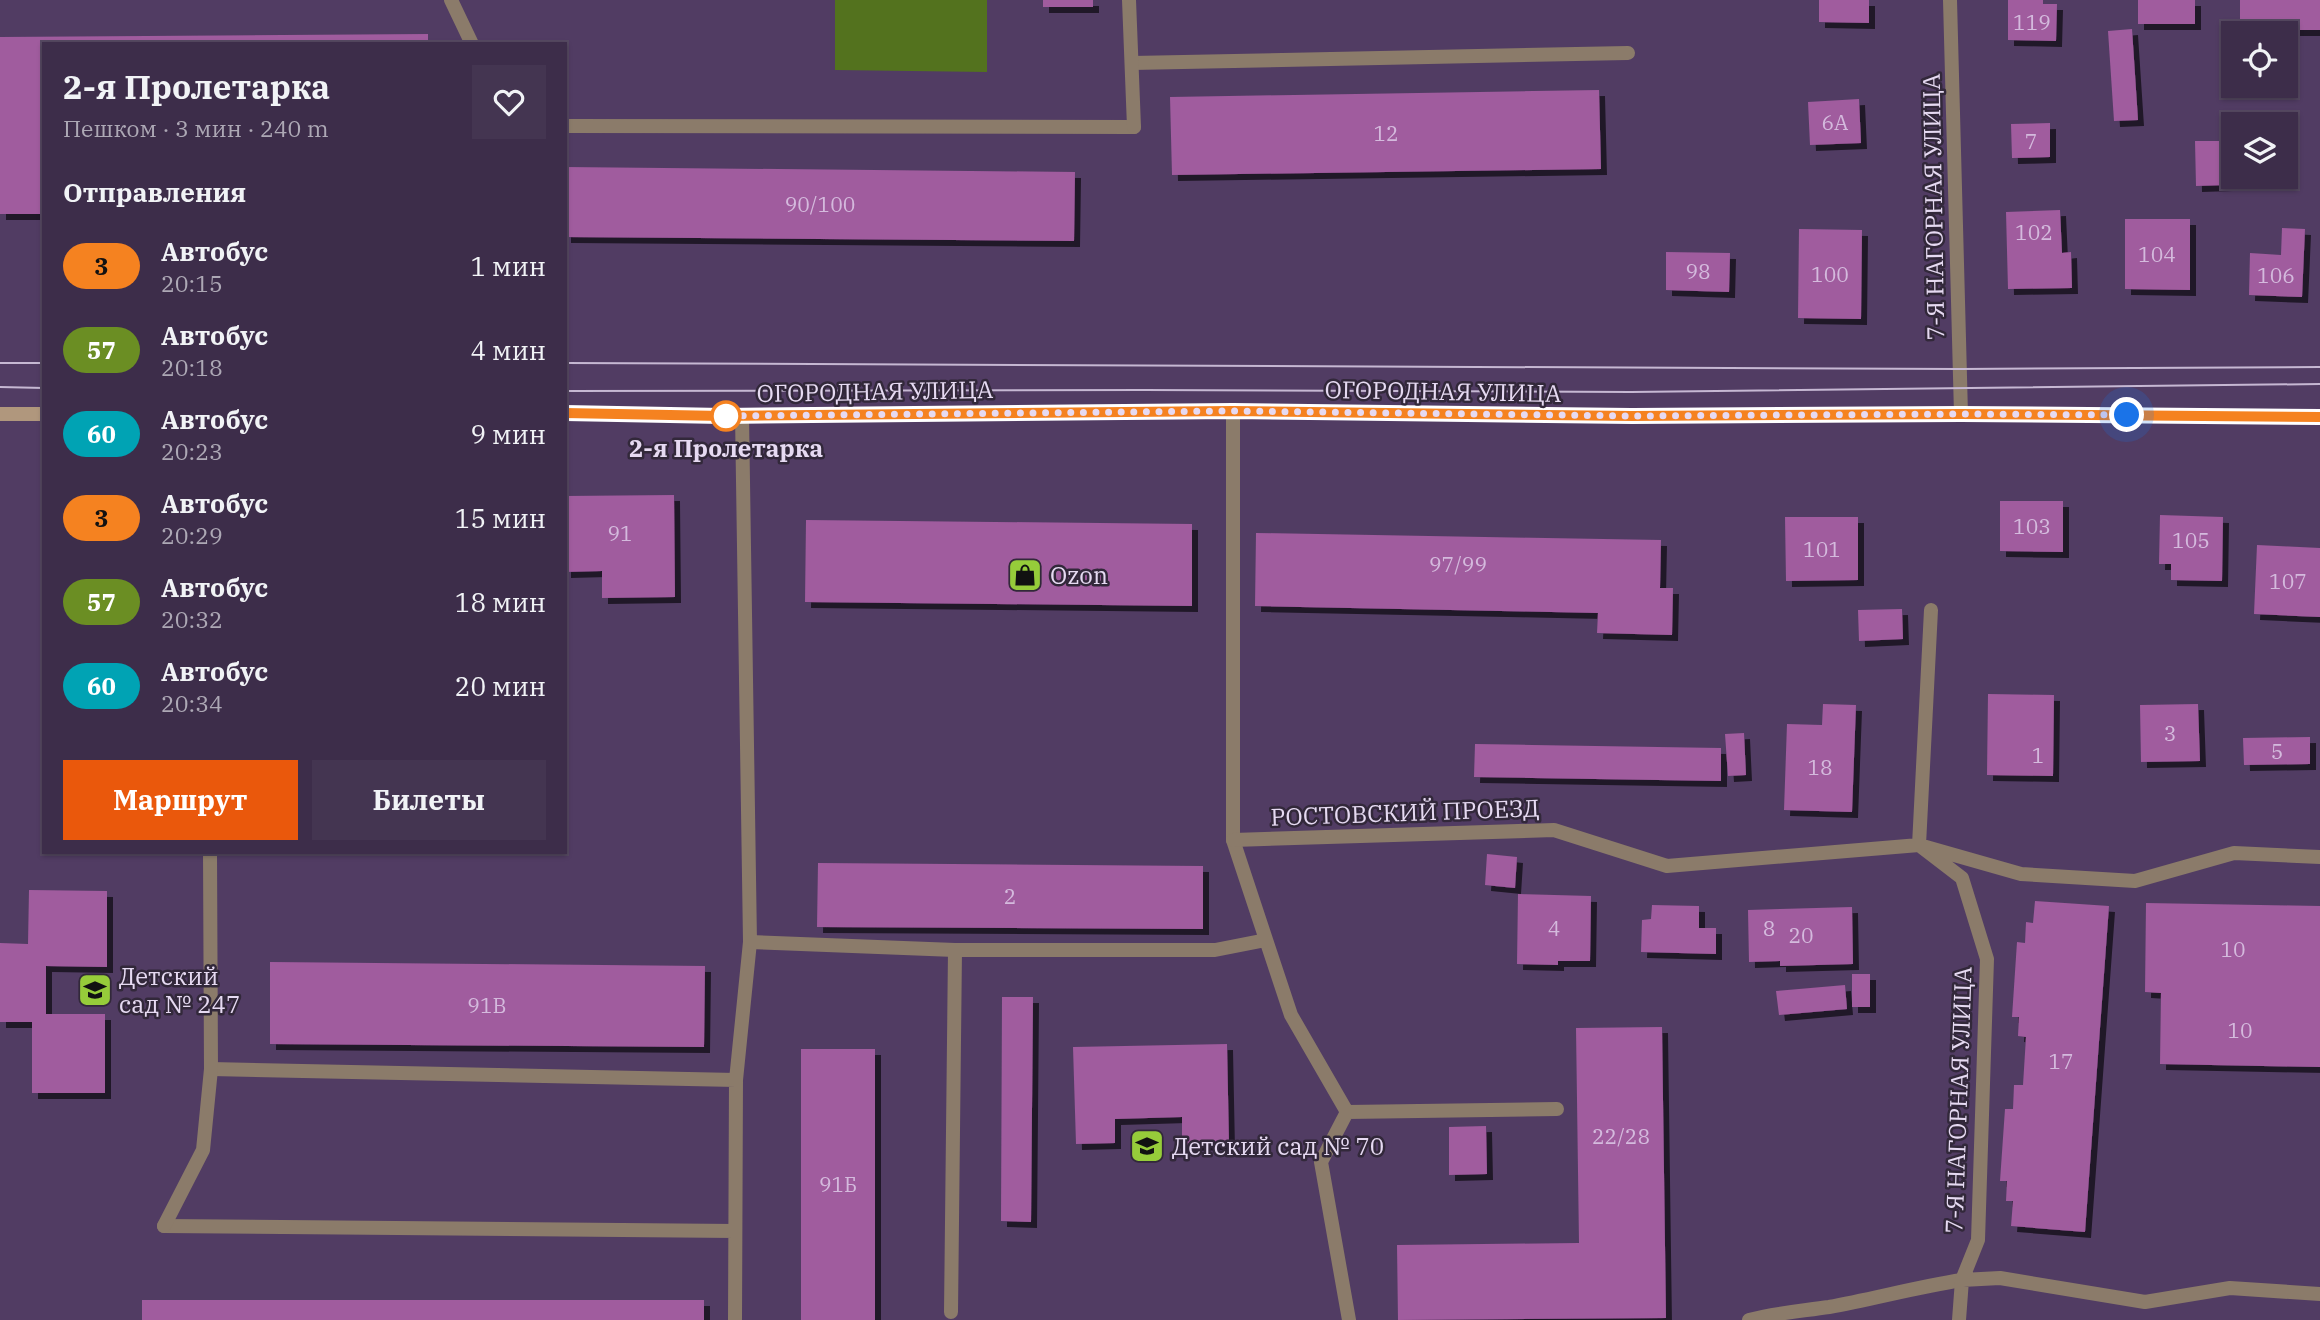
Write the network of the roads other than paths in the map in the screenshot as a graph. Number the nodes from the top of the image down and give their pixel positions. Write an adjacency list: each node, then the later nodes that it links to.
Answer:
1 (451, 0): 4 (street)
2 (1129, 0): 6 (street)
3 (1950, 0): 12 (street, 7-Я НАГОРНАЯ УЛИЦА)
4 (471, 42)
5 (1628, 53): 6 (street)
6 (1132, 63): 7 (street)
7 (567, 127)
8 (1233, 411): 12 (street, ОГОРОДНАЯ УЛИЦА); 13 (street, ОГОРОДНАЯ УЛИЦА); 16 (street)
9 (567, 413): 13 (street, ОГОРОДНАЯ УЛИЦА)
10 (0, 414): 11 (street)
11 (42, 414)
12 (1961, 414): 14 (street, ОГОРОДНАЯ УЛИЦА)
13 (742, 415): 21 (street)
14 (2320, 417)
15 (1931, 610): 17 (street)
16 (1233, 841): 17 (street, РОСТОВСКИЙ ПРОЕЗД); 20 (street)
17 (1919, 845): 19 (street, РОСТОВСКИЙ ПРОЕЗД); 28 (street, 7-Я НАГОРНАЯ УЛИЦА)
18 (210, 854): 23 (street)
19 (2320, 857)
20 (1266, 940): 22 (street); 26 (street)
21 (750, 942): 22 (street); 24 (street)
22 (955, 950): 30 (street)
23 (211, 1069): 24 (street); 27 (street)
24 (736, 1080): 27 (street)
25 (1557, 1109): 26 (street)
26 (1347, 1112): 32 (street)
27 (736, 1231): 31 (street)
28 (1962, 1280): 29 (street); 33 (street); 34 (street, 7-Я НАГОРНАЯ УЛИЦА)
29 (2320, 1294)
30 (951, 1312)
31 (735, 1320)
32 (1349, 1320)
33 (1749, 1320)
34 (1959, 1320)

